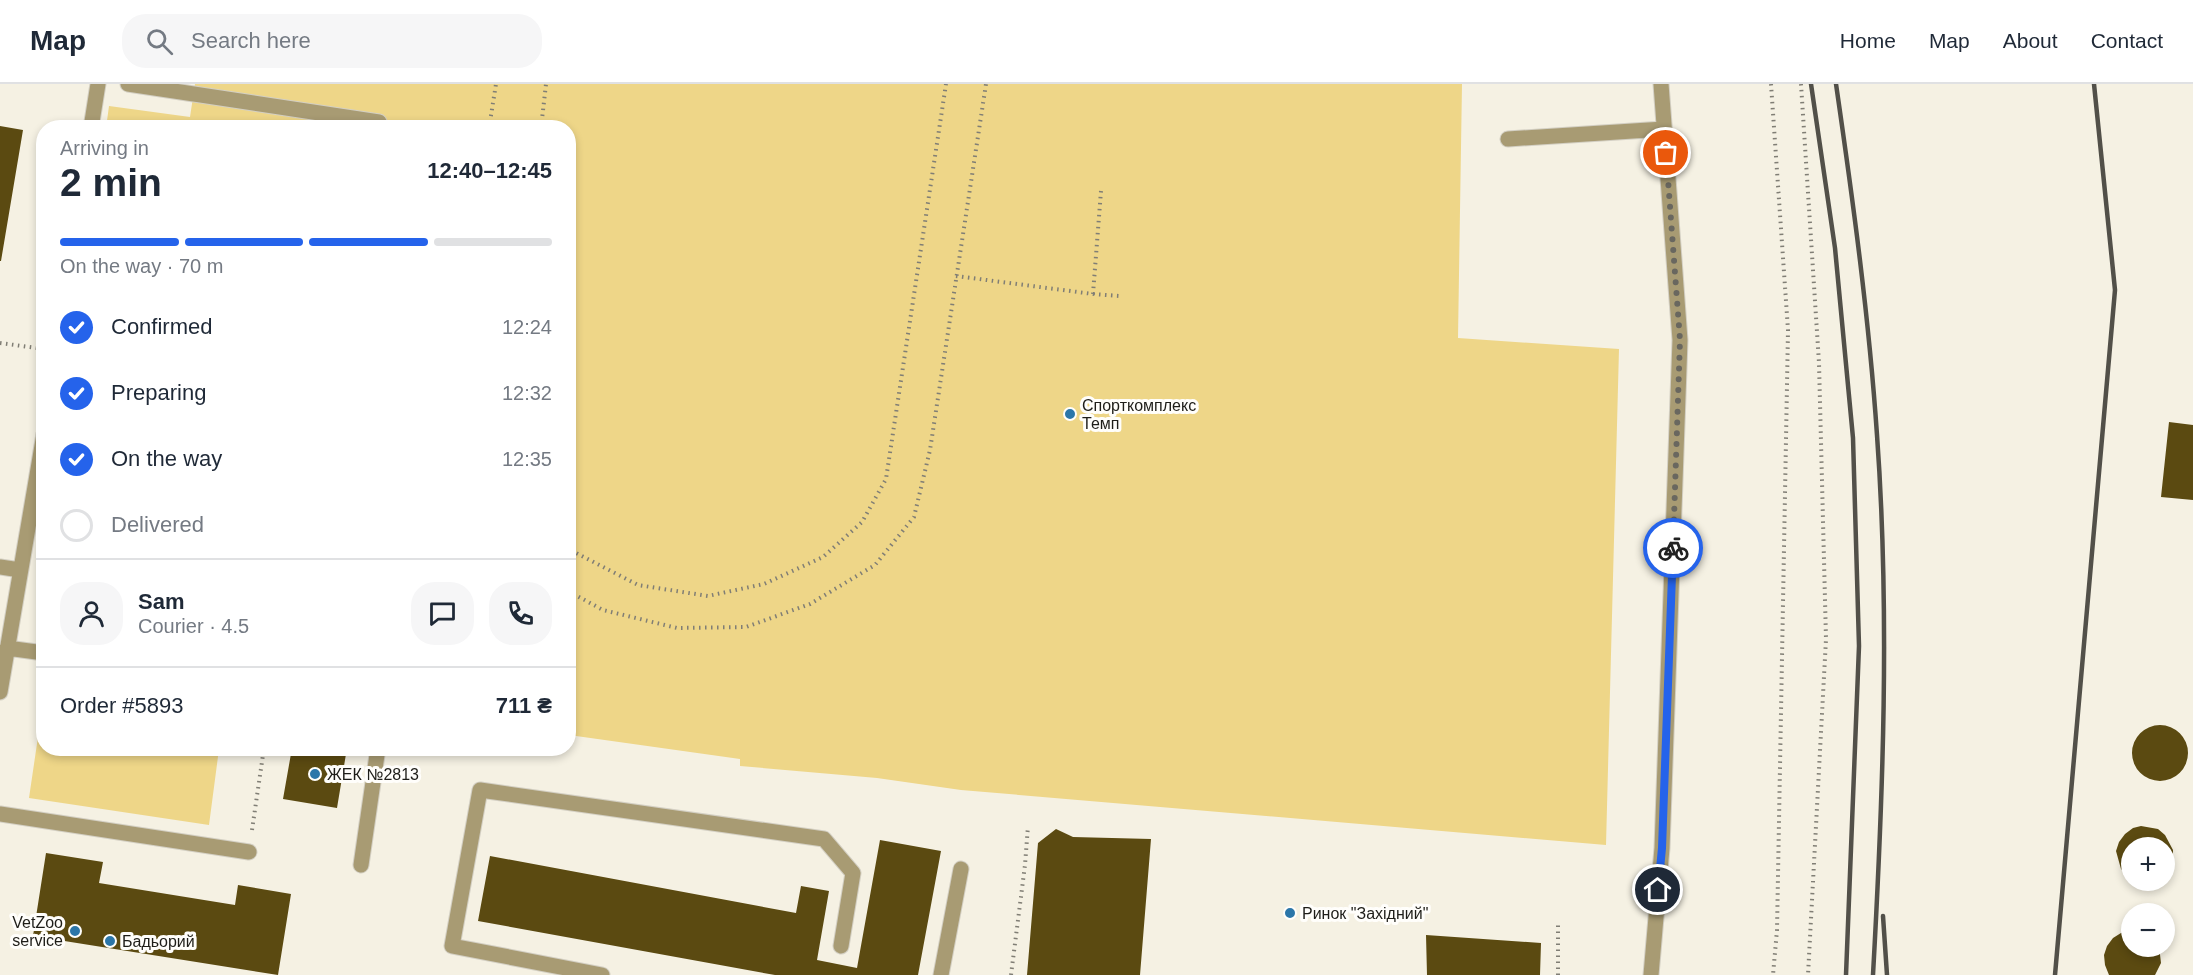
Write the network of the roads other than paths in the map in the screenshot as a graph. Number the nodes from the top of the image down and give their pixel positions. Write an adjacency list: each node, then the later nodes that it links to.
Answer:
1 (98, 84): 4 (street)
2 (128, 84): 5 (street)
3 (1661, 84): 6 (street)
4 (93, 120)
5 (366, 120)
6 (1664, 129): 7 (street); 22 (street)
7 (1508, 139)
8 (36, 494): 10 (street)
9 (0, 567): 10 (street)
10 (20, 570): 11 (street)
11 (8, 648): 12 (street); 13 (street)
12 (36, 652)
13 (0, 692)
14 (377, 756): 17 (street)
15 (0, 814): 16 (street)
16 (249, 852)
17 (361, 865)
18 (961, 869): 21 (street)
19 (841, 946): 20 (street)
20 (602, 975)
21 (941, 975)
22 (1651, 975)

